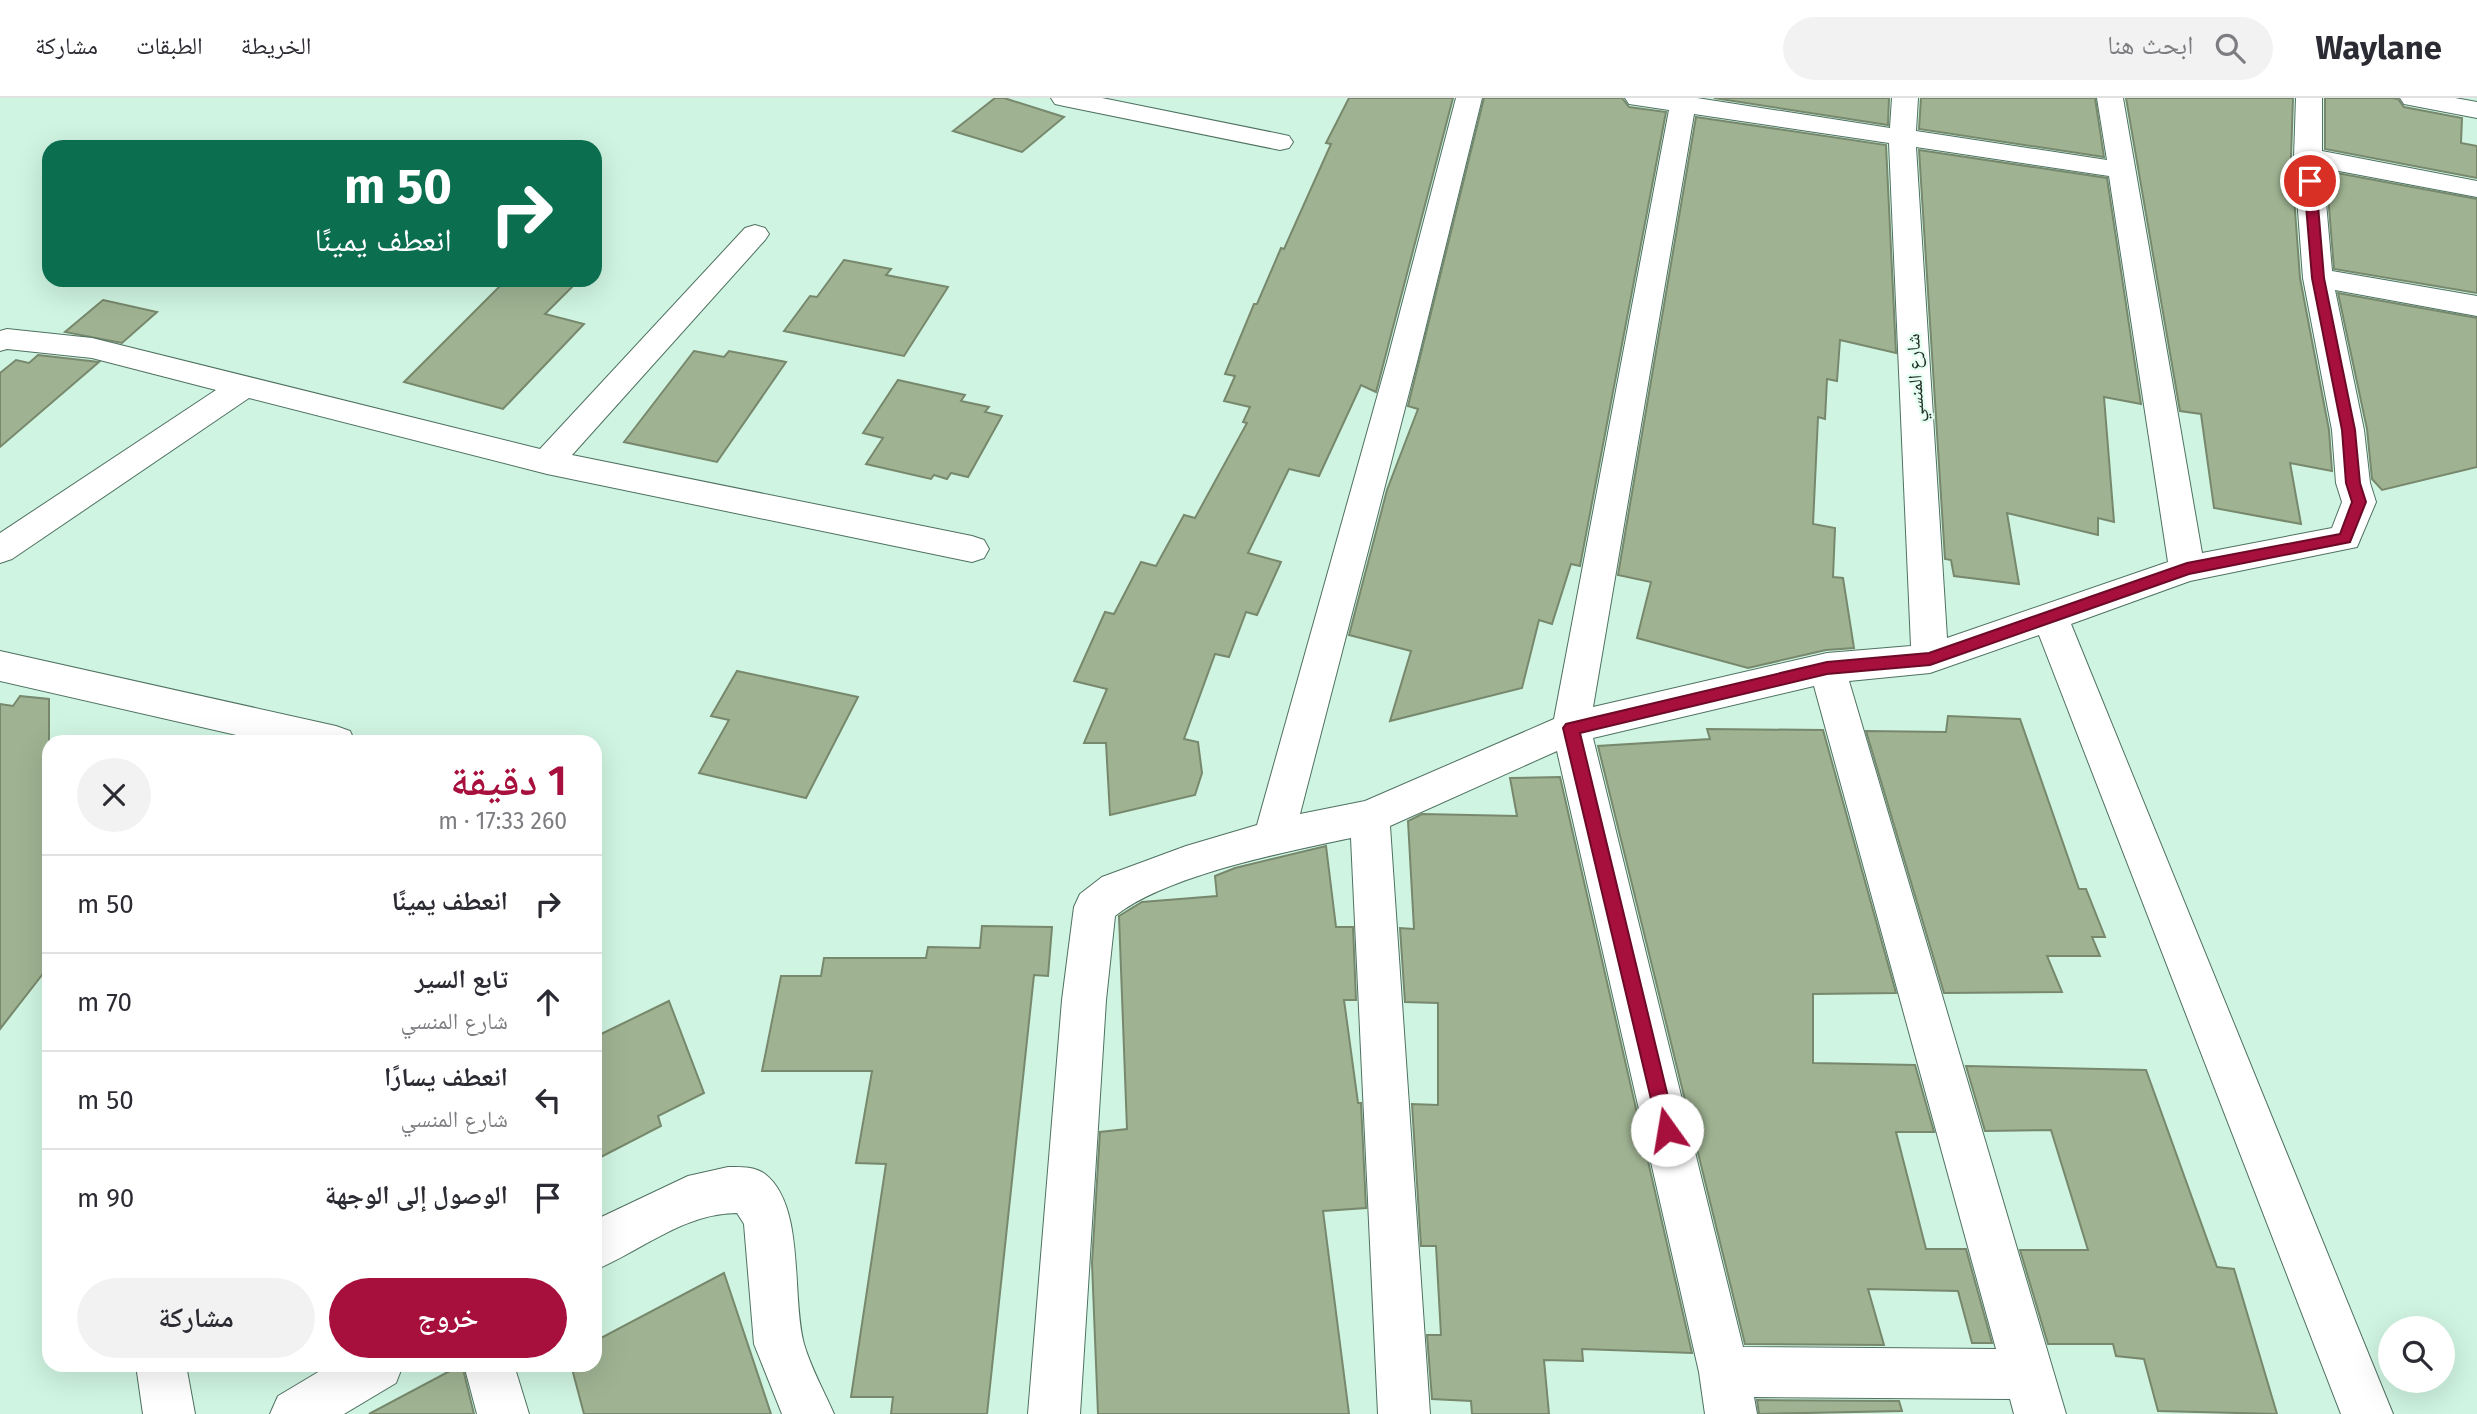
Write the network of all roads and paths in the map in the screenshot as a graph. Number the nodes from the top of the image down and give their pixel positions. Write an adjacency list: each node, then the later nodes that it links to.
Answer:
1 (1064, 98): 11 (street)
2 (1469, 98): 31 (street)
3 (1638, 98): 8 (street)
4 (1905, 98): 10 (street, شارع المنسي)
5 (2110, 98): 13 (street)
6 (2309, 98): 12 (street)
7 (2413, 98): 9 (street)
8 (1684, 101): 10 (street); 28 (street)
9 (2477, 110)
10 (1902, 138): 13 (street); 25 (street, شارع المنسي)
11 (1280, 142)
12 (2308, 157): 14 (street); 16 (street)
13 (2121, 170): 23 (street)
14 (2477, 189)
15 (755, 234): 20 (street)
16 (2318, 278): 17 (street); 23 (street)
17 (2477, 306)
18 (0, 341): 19 (street)
19 (244, 386): 20 (street); 22 (street)
20 (547, 462): 21 (street)
21 (972, 549)
22 (0, 550)
23 (2187, 569): 24 (street)
24 (2050, 617): 25 (street); 44 (street)
25 (1930, 659): 27 (street)
26 (0, 666): 29 (street)
27 (1827, 668): 28 (street); 37 (street)
28 (1571, 728): 30 (street); 36 (street)
29 (305, 735)
30 (1370, 817): 31 (street); 43 (street)
31 (1274, 836): 42 (street)
32 (602, 1243): 41 (street)
33 (162, 1372): 38 (street)
34 (366, 1372): 39 (street)
35 (491, 1372): 40 (street)
36 (1728, 1393): 37 (street)
37 (2035, 1394)
38 (169, 1414)
39 (296, 1414)
40 (503, 1414)
41 (808, 1414)
42 (1054, 1414)
43 (1404, 1414)
44 (2367, 1414)

